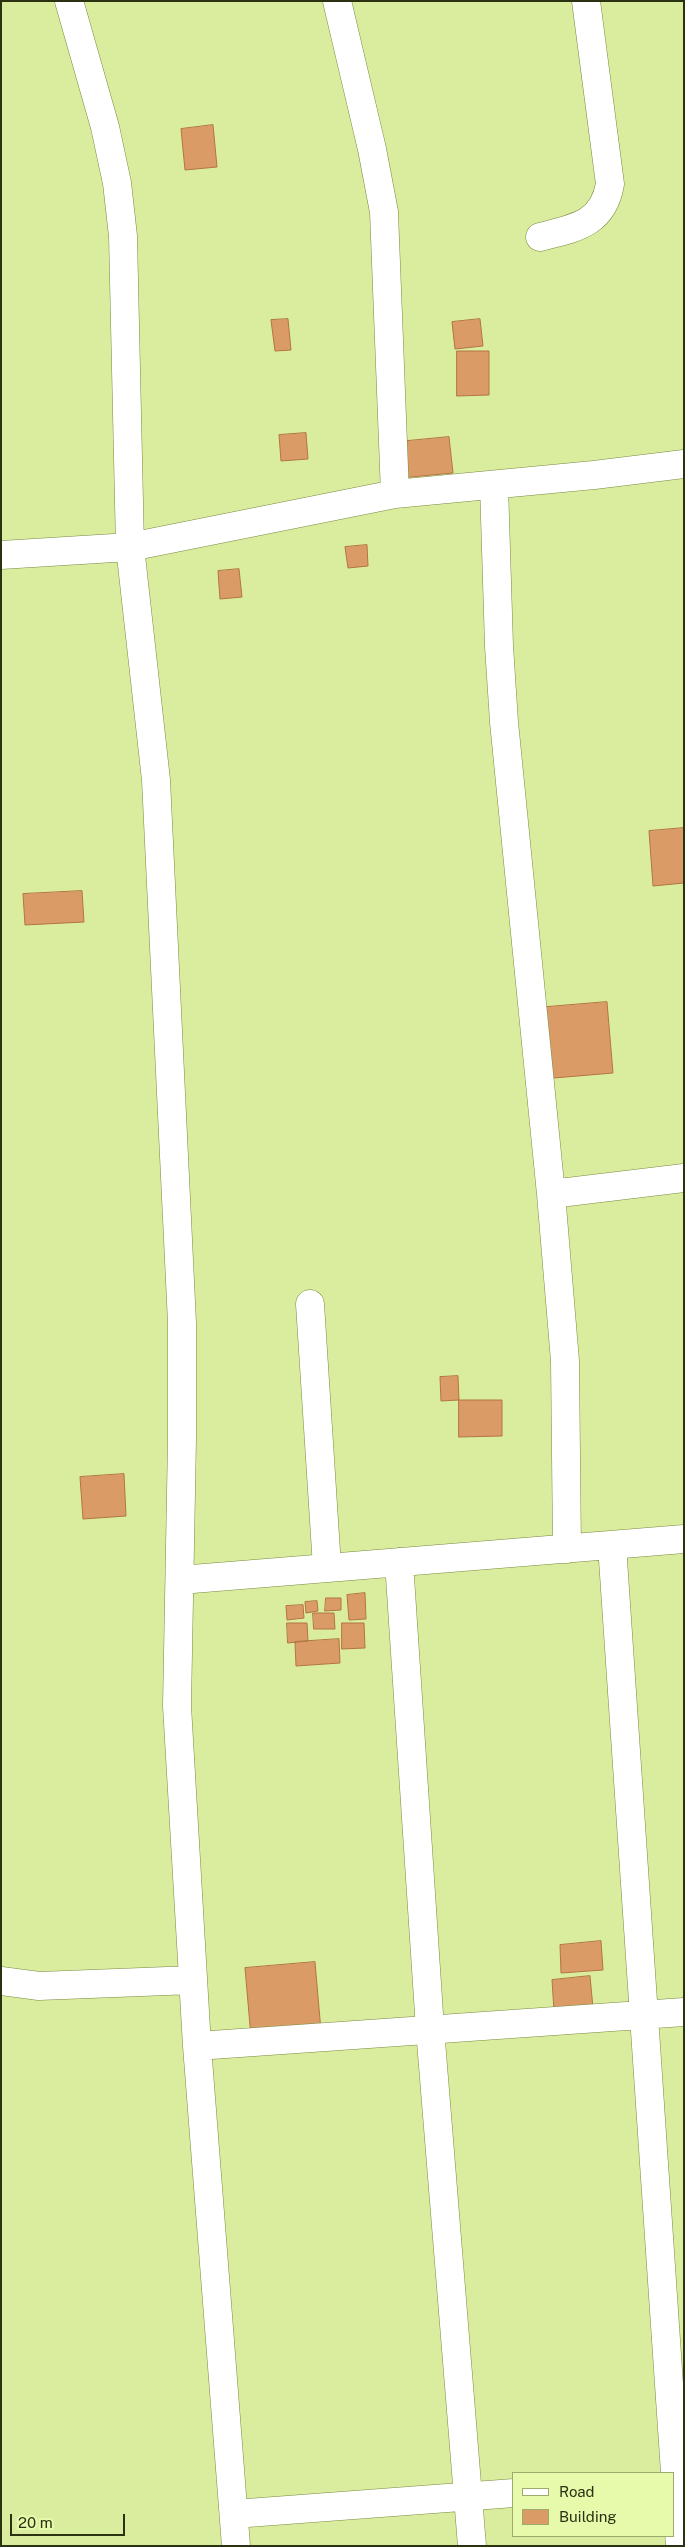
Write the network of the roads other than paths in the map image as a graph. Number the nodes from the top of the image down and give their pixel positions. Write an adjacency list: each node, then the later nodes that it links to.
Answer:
1 (69, 1): 8 (street)
2 (337, 1): 7 (street)
3 (586, 1): 4 (street)
4 (540, 237)
5 (684, 464): 6 (street)
6 (494, 484): 7 (street); 11 (street)
7 (396, 494): 8 (street)
8 (130, 547): 9 (street); 18 (street)
9 (1, 555)
10 (684, 1178): 11 (street)
11 (552, 1194): 15 (street)
12 (310, 1304): 17 (street)
13 (684, 1539): 14 (street)
14 (612, 1545): 15 (street); 22 (street)
15 (567, 1549): 16 (street)
16 (398, 1562): 17 (street); 23 (street)
17 (327, 1567): 18 (street)
18 (180, 1580): 19 (street)
19 (193, 1980): 20 (street); 24 (street)
20 (1, 1981)
21 (684, 2012): 22 (street)
22 (644, 2014): 23 (street); 25 (street)
23 (430, 2029): 24 (street); 27 (street)
24 (197, 2046): 28 (street)
25 (678, 2480): 31 (street)
26 (512, 2492): 27 (street)
27 (469, 2496): 28 (street); 30 (street)
28 (234, 2514): 29 (street)
29 (236, 2546)
30 (472, 2546)
31 (680, 2546)

